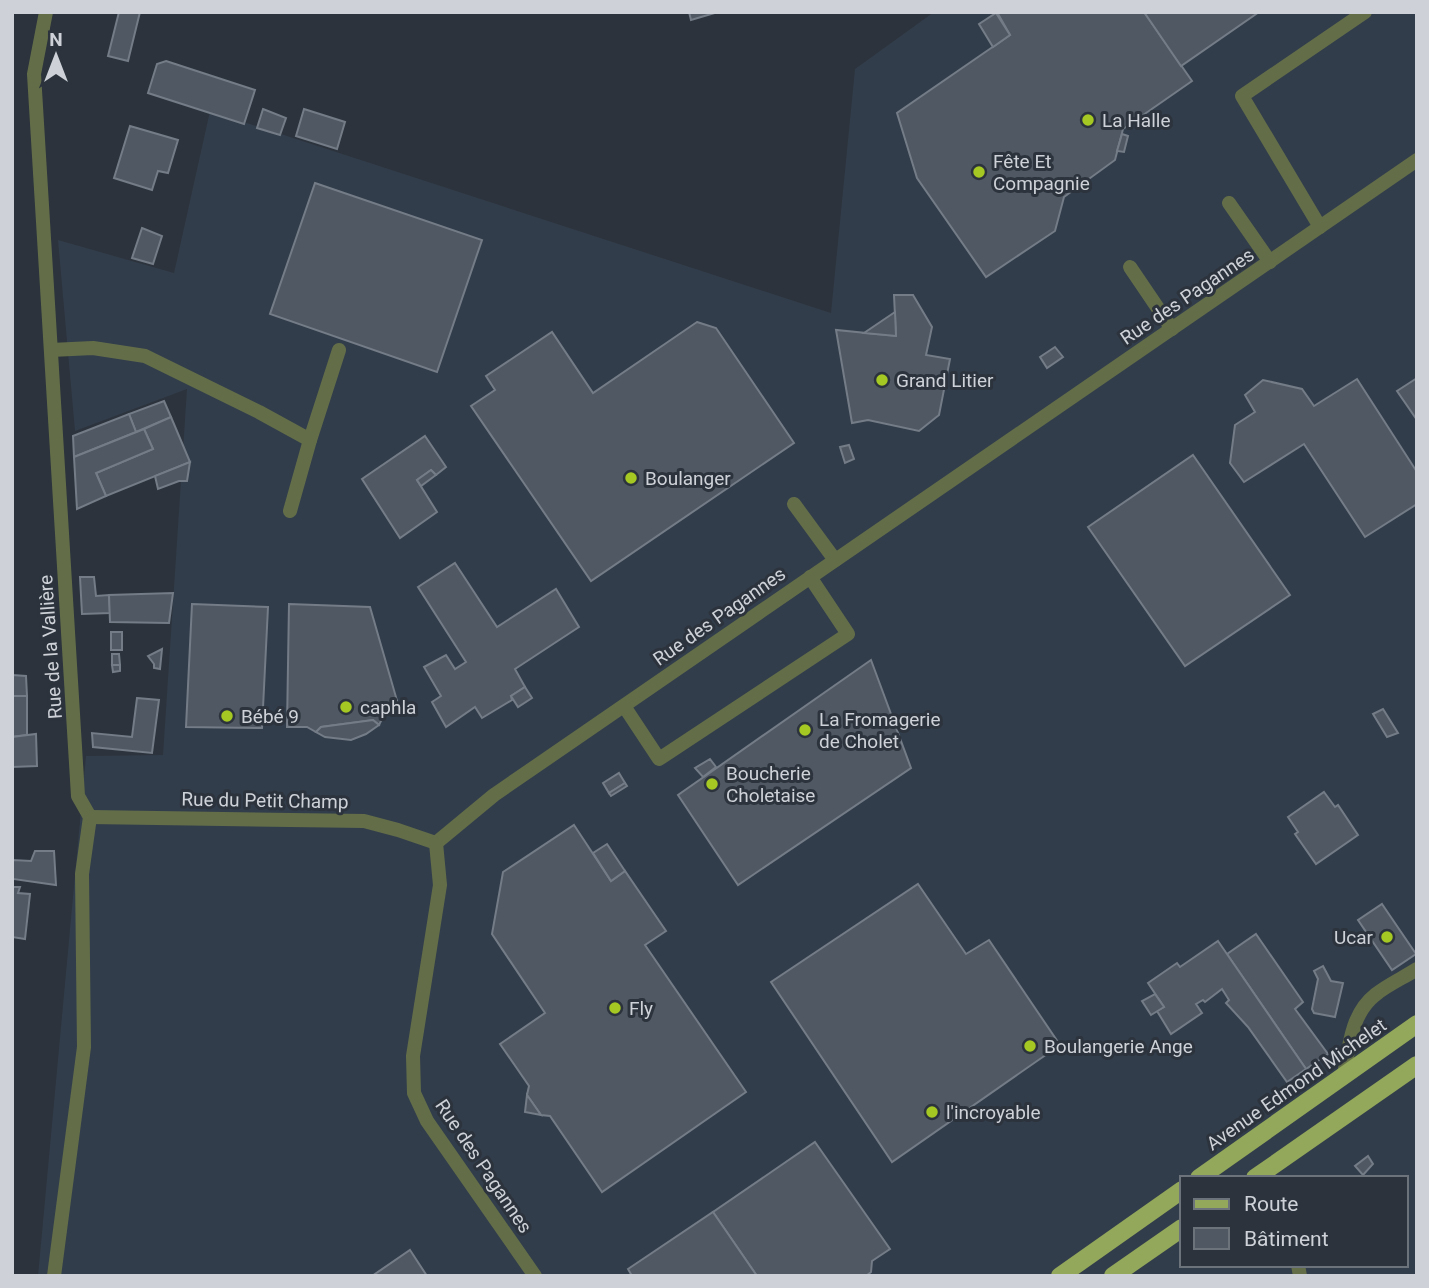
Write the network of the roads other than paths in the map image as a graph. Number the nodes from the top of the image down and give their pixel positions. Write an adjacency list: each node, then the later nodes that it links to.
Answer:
1 (46, 12): 9 (street, Rue de la Vallière)
2 (1365, 12): 5 (street)
3 (1415, 164): 5 (street, Rue des Pagannes)
4 (1229, 202): 6 (street)
5 (1320, 227): 6 (street, Rue des Pagannes)
6 (1270, 262): 8 (street, Rue des Pagannes)
7 (1130, 267): 8 (street)
8 (1172, 329): 14 (street, Rue des Pagannes)
9 (51, 350): 11 (street); 17 (street, Rue de la Vallière)
10 (339, 350): 11 (street)
11 (310, 440): 13 (street)
12 (794, 504): 14 (street)
13 (290, 512)
14 (835, 560): 15 (street, Rue des Pagannes)
15 (810, 577): 16 (street, Rue des Pagannes); 16 (street)
16 (624, 706): 18 (street, Rue des Pagannes)
17 (90, 817): 18 (street, Rue du Petit Champ); 27 (street, Rue de la Vallière)
18 (436, 843): 28 (street, Rue des Pagannes)
19 (1417, 969): 22 (street)
20 (1417, 1024): 22 (main road, Avenue Edmond Michelet)
21 (1417, 1065): 23 (main road)
22 (1344, 1075): 24 (main road, Avenue Edmond Michelet)
23 (1273, 1172)
24 (1202, 1176)
25 (1180, 1190): 29 (main road)
26 (1180, 1229): 30 (main road)
27 (54, 1276)
28 (535, 1276)
29 (1060, 1276)
30 (1113, 1276)

